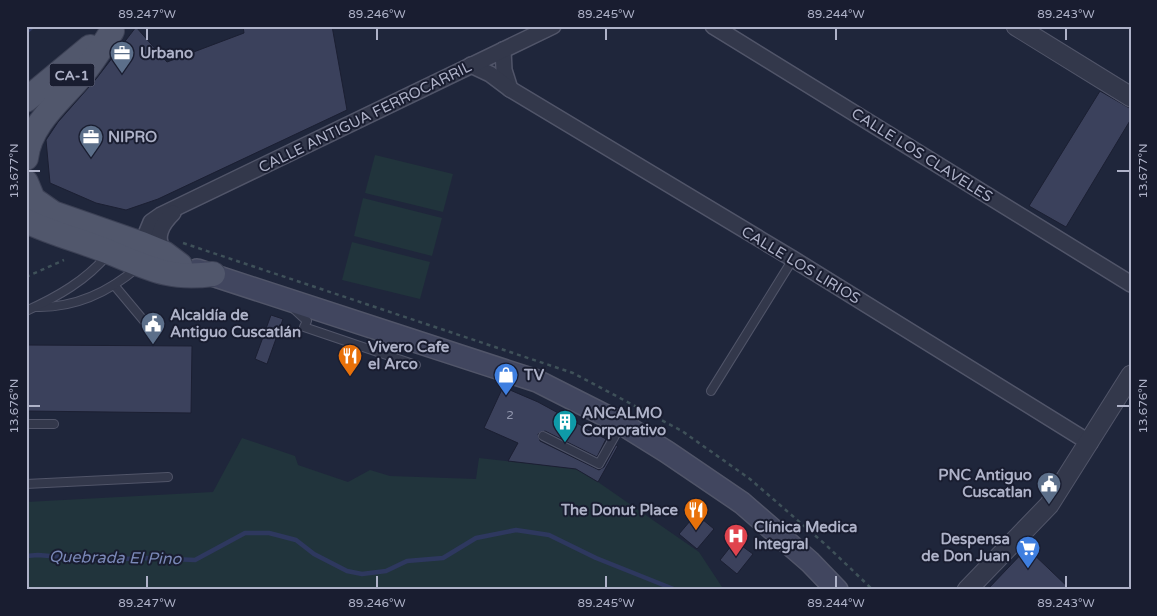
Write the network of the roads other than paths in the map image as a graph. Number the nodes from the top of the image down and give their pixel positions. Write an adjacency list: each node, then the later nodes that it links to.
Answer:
1 (553, 26): 5 (street, CALLE ANTIGUA FERROCARRIL)
2 (714, 26): 20 (street, CALLE LOS CLAVELES)
3 (1016, 26): 8 (street)
4 (113, 28): 9 (main road); 10 (main road, CA-1); 11 (main road)
5 (503, 50): 6 (street, CALLE ANTIGUA FERROCARRIL); 7 (street)
6 (471, 65): 7 (street, CALLE LOS LIRIOS); 13 (street, CALLE ANTIGUA FERROCARRIL)
7 (510, 89): 18 (street, CALLE LOS LIRIOS)
8 (1131, 97)
9 (26, 100)
10 (26, 121)
11 (26, 158)
12 (26, 182): 16 (main road)
13 (177, 208): 16 (street, CALLE ANTIGUA FERROCARRIL); 17 (street, CALLE ANTIGUA FERROCARRIL)
14 (31, 218): 15 (main road); 16 (main road)
15 (109, 252): 16 (main road); 17 (main road); 22 (lane)
16 (140, 254): 17 (main road); 19 (main road); 21 (lane)
17 (172, 259): 19 (main road)
18 (793, 260): 30 (lane); 35 (street, CALLE LOS LIRIOS)
19 (213, 274): 23 (main road)
20 (1131, 284)
21 (114, 285): 24 (lane); 27 (lane)
22 (68, 289): 24 (lane); 25 (lane)
23 (281, 297): 28 (lane); 33 (main road)
24 (81, 301): 25 (lane)
25 (36, 307): 26 (lane)
26 (26, 311)
27 (155, 334)
28 (416, 365)
29 (1131, 375): 35 (street)
30 (711, 391)
31 (26, 424): 32 (lane)
32 (54, 424)
33 (622, 424): 34 (lane); 38 (main road)
34 (543, 436)
35 (1090, 443): 39 (street)
36 (168, 477): 37 (lane)
37 (26, 484)
38 (837, 590)
39 (967, 590)

